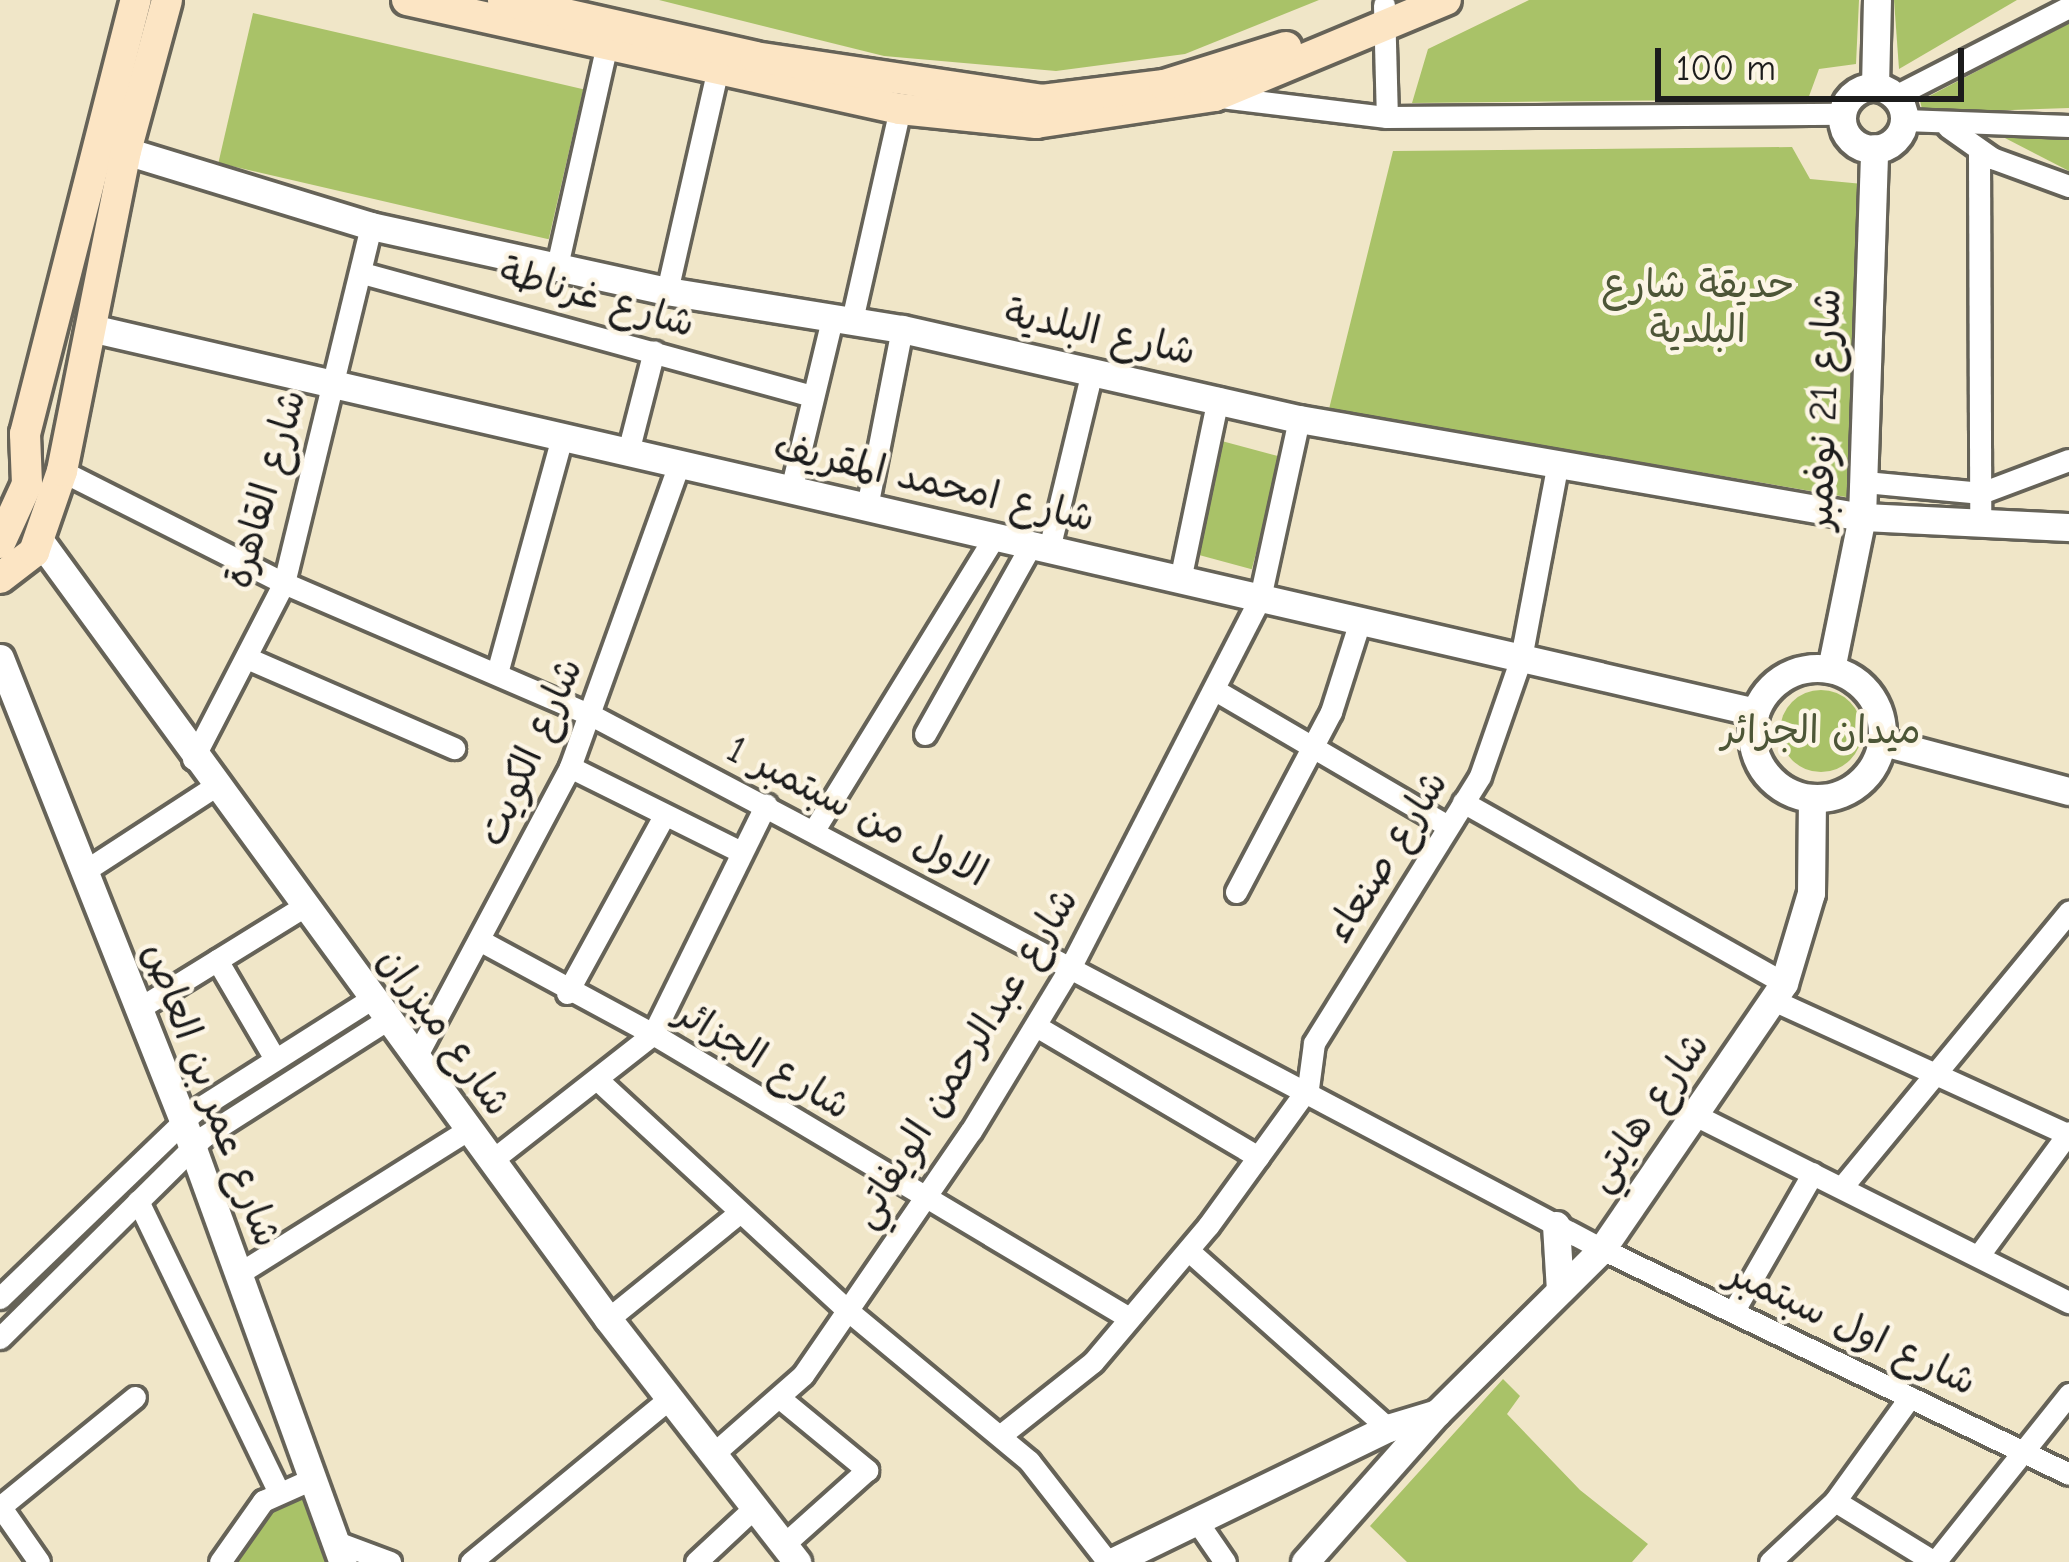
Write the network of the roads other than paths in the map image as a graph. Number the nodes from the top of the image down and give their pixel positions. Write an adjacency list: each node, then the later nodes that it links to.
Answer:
1 (136, 0): 49 (main road)
2 (167, 0): 19 (main road)
3 (407, 0): 9 (main road)
4 (503, 0): 8 (main road)
5 (1446, 0): 8 (main road)
6 (1877, 0): 12 (street)
7 (2069, 7): 12 (street)
8 (1389, 11): 11 (main road); 15 (street)
9 (607, 45): 10 (main road); 23 (street)
10 (717, 72): 13 (main road); 25 (street)
11 (1215, 96): 13 (main road); 15 (street)
12 (1891, 101): 14 (street); 17 (street); 18 (street)
13 (900, 109): 26 (street)
14 (1842, 114): 15 (street); 18 (street)
15 (1387, 117)
16 (2069, 126): 17 (street)
17 (1948, 127): 20 (street)
18 (1874, 148): 41 (street, شارع 21 نوفمبر)
19 (126, 151): 22 (street, شارع البلدية); 27 (main road)
20 (1979, 152): 21 (street); 43 (street)
21 (2069, 185)
22 (371, 226): 23 (street, شارع البلدية); 24 (street, شارع القاهرة)
23 (557, 266): 25 (street, شارع البلدية)
24 (362, 273): 29 (street, شارع غرناطة); 31 (street, شارع القاهرة)
25 (667, 291): 26 (street, شارع البلدية)
26 (842, 320): 28 (street, شارع البلدية); 32 (street)
27 (94, 329): 31 (street, شارع امحمد المقريف); 40 (main road)
28 (902, 329): 30 (street, شارع البلدية); 44 (street)
29 (654, 351): 32 (street, شارع غرناطة); 36 (street)
30 (1092, 371): 33 (street, شارع البلدية); 50 (street)
31 (333, 384): 35 (street, شارع امحمد المقريف); 53 (street, شارع القاهرة)
32 (811, 396): 42 (street)
33 (1218, 398): 34 (street, شارع البلدية); 52 (street)
34 (1299, 419): 38 (street, شارع البلدية); 54 (street, شارع عبدالرحمن الويفاتي)
35 (562, 437): 36 (street, شارع امحمد المقريف); 60 (street)
36 (628, 452): 39 (street, شارع امحمد المقريف)
37 (2069, 460): 43 (street)
38 (1558, 463): 45 (street, شارع البلدية); 58 (street, شارع صنعاء)
39 (679, 464): 42 (street, شارع امحمد المقريف); 63 (street, شارع الكويت)
40 (62, 471): 48 (main road); 53 (street, الاول من سبتمبر 1)
41 (1864, 482): 43 (street); 45 (street, شارع 21 نوفمبر)
42 (791, 490): 44 (street, شارع امحمد المقريف)
43 (1980, 506): 45 (street, شارع البلدية); 46 (street, شارع البلدية)
44 (867, 507): 47 (street, شارع امحمد المقريف)
45 (1862, 517): 59 (street, شارع 21 نوفمبر)
46 (2069, 527)
47 (994, 536): 50 (street, شارع امحمد المقريف); 77 (street)
48 (40, 541): 51 (main road); 68 (street, شارع ميزران)
49 (0, 543)
50 (1040, 547): 52 (street, شارع امحمد المقريف); 64 (street)
51 (0, 578)
52 (1180, 580): 54 (street, شارع امحمد المقريف)
53 (284, 583): 57 (street, شارع القاهرة); 60 (street, الاول من سبتمبر 1)
54 (1260, 598): 55 (street, شارع امحمد المقريف); 61 (street, شارع عبدالرحمن الويفاتي)
55 (1360, 621): 58 (street, شارع امحمد المقريف); 66 (street)
56 (0, 658): 79 (street, شارع عمر بن العاص)
57 (248, 658): 67 (street); 68 (street, شارع القاهرة)
58 (1521, 658): 62 (street, شارع امحمد المقريف); 73 (street, شارع صنعاء)
59 (1831, 669): 62 (street); 65 (street)
60 (497, 673): 63 (street, الاول من سبتمبر 1)
61 (1215, 690): 66 (street); 85 (street, شارع عبدالرحمن الويفاتي)
62 (1755, 712): 72 (street)
63 (592, 716): 69 (street, شارع الكويت); 74 (street, الاول من سبتمبر 1)
64 (925, 734)
65 (1882, 742): 71 (street); 72 (street)
66 (1314, 747): 76 (street); 80 (street)
67 (454, 748)
68 (194, 759): 70 (street, شارع ميزران)
69 (570, 766): 75 (street); 83 (street, شارع الكويت)
70 (214, 787): 79 (street); 81 (street, شارع ميزران)
71 (2069, 791)
72 (1812, 799): 86 (street, شارع هايتي)
73 (1463, 802): 76 (street, شارع صنعاء); 86 (street)
74 (766, 804): 77 (street, الاول من سبتمبر 1); 78 (street)
75 (664, 816): 78 (street); 87 (street)
76 (1448, 826): 96 (street, شارع صنعاء)
77 (814, 830): 85 (street, الاول من سبتمبر 1)
78 (739, 851): 91 (street)
79 (83, 872): 88 (street, شارع عمر بن العاص)
80 (1236, 892)
81 (303, 907): 84 (street); 89 (street, شارع ميزران)
82 (2069, 912): 94 (street)
83 (481, 941): 87 (street, شارع الجزائر); 92 (street, شارع الكويت)
84 (217, 960): 88 (street); 93 (street)
85 (1072, 964): 90 (street, شارع عبدالرحمن الويفاتي); 96 (street, الاول من سبتمبر 1)
86 (1778, 992): 94 (street); 97 (street, شارع هايتي)
87 (568, 993): 91 (street, شارع الجزائر)
88 (138, 1009): 99 (street, شارع عمر بن العاص)
89 (379, 1010): 92 (street, شارع ميزران); 93 (street); 99 (street)
90 (1036, 1026): 101 (street); 105 (street, شارع عبدالرحمن الويفاتي)
91 (653, 1034): 95 (street); 105 (street, شارع الجزائر)
92 (417, 1055): 98 (street, شارع ميزران)
93 (275, 1059): 99 (street)
94 (1938, 1076): 100 (street); 104 (street)
95 (600, 1082): 102 (street); 107 (street)
96 (1309, 1088): 101 (street); 108 (street, الاول من سبتمبر 1)
97 (1691, 1113): 103 (street); 109 (street, شارع هايتي)
98 (468, 1130): 102 (street, شارع ميزران); 112 (street)
99 (188, 1134): 106 (street); 112 (street, شارع عمر بن العاص); 114 (street)
100 (2069, 1134): 111 (street)
101 (1258, 1157): 110 (street)
102 (491, 1161): 119 (street, شارع ميزران)
103 (1813, 1173): 104 (street); 117 (street)
104 (1841, 1187): 111 (street)
105 (920, 1198): 116 (street, شارع عبدالرحمن الويفاتي); 118 (street, شارع الجزائر)
106 (139, 1202): 120 (street); 133 (street)
107 (739, 1213): 116 (street); 119 (street)
108 (1556, 1225): 109 (street, الاول من سبتمبر 1); 113 (street)
109 (1602, 1249): 113 (street, شارع هايتي); 117 (street, شارع اول سبتمبر)
110 (1189, 1251): 118 (street); 127 (street)
111 (1979, 1255): 115 (street)
112 (238, 1274): 132 (street, شارع عمر بن العاص)
113 (1560, 1290): 126 (street, شارع هايتي)
114 (0, 1298)
115 (2069, 1303)
116 (846, 1309): 125 (street, شارع عبدالرحمن الويفاتي); 128 (street)
117 (1733, 1312): 123 (street, شارع اول سبتمبر)
118 (1130, 1318): 128 (street)
119 (608, 1319): 124 (street, شارع ميزران)
120 (0, 1338)
121 (2069, 1394): 129 (street)
122 (135, 1397): 135 (street)
123 (1910, 1397): 129 (street, شارع اول سبتمبر); 134 (street)
124 (669, 1399): 130 (street, شارع ميزران); 143 (street)
125 (782, 1399): 130 (street, شارع عبدالرحمن الويفاتي); 139 (street)
126 (1437, 1413): 127 (street, شارع هايتي); 147 (street, شارع هايتي)
127 (1388, 1429): 137 (street, شارع هايتي)
128 (1001, 1435): 145 (street)
129 (2025, 1450): 131 (street, شارع اول سبتمبر); 149 (street)
130 (712, 1455): 136 (street, شارع ميزران)
131 (2069, 1474)
132 (312, 1479): 133 (street); 138 (street, شارع عمر بن العاص)
133 (278, 1491): 141 (street)
134 (1835, 1501): 148 (street); 149 (street)
135 (0, 1507): 140 (street)
136 (754, 1508): 139 (street, شارع ميزران); 144 (street)
137 (1196, 1520): 145 (street, شارع هايتي); 146 (street)
138 (339, 1551): 142 (street)
139 (790, 1553)
140 (38, 1562)
141 (220, 1562)
142 (390, 1562)
143 (472, 1562)
144 (696, 1562)
145 (1110, 1562)
146 (1225, 1562)
147 (1306, 1562)
148 (1769, 1562)
149 (1934, 1562)

